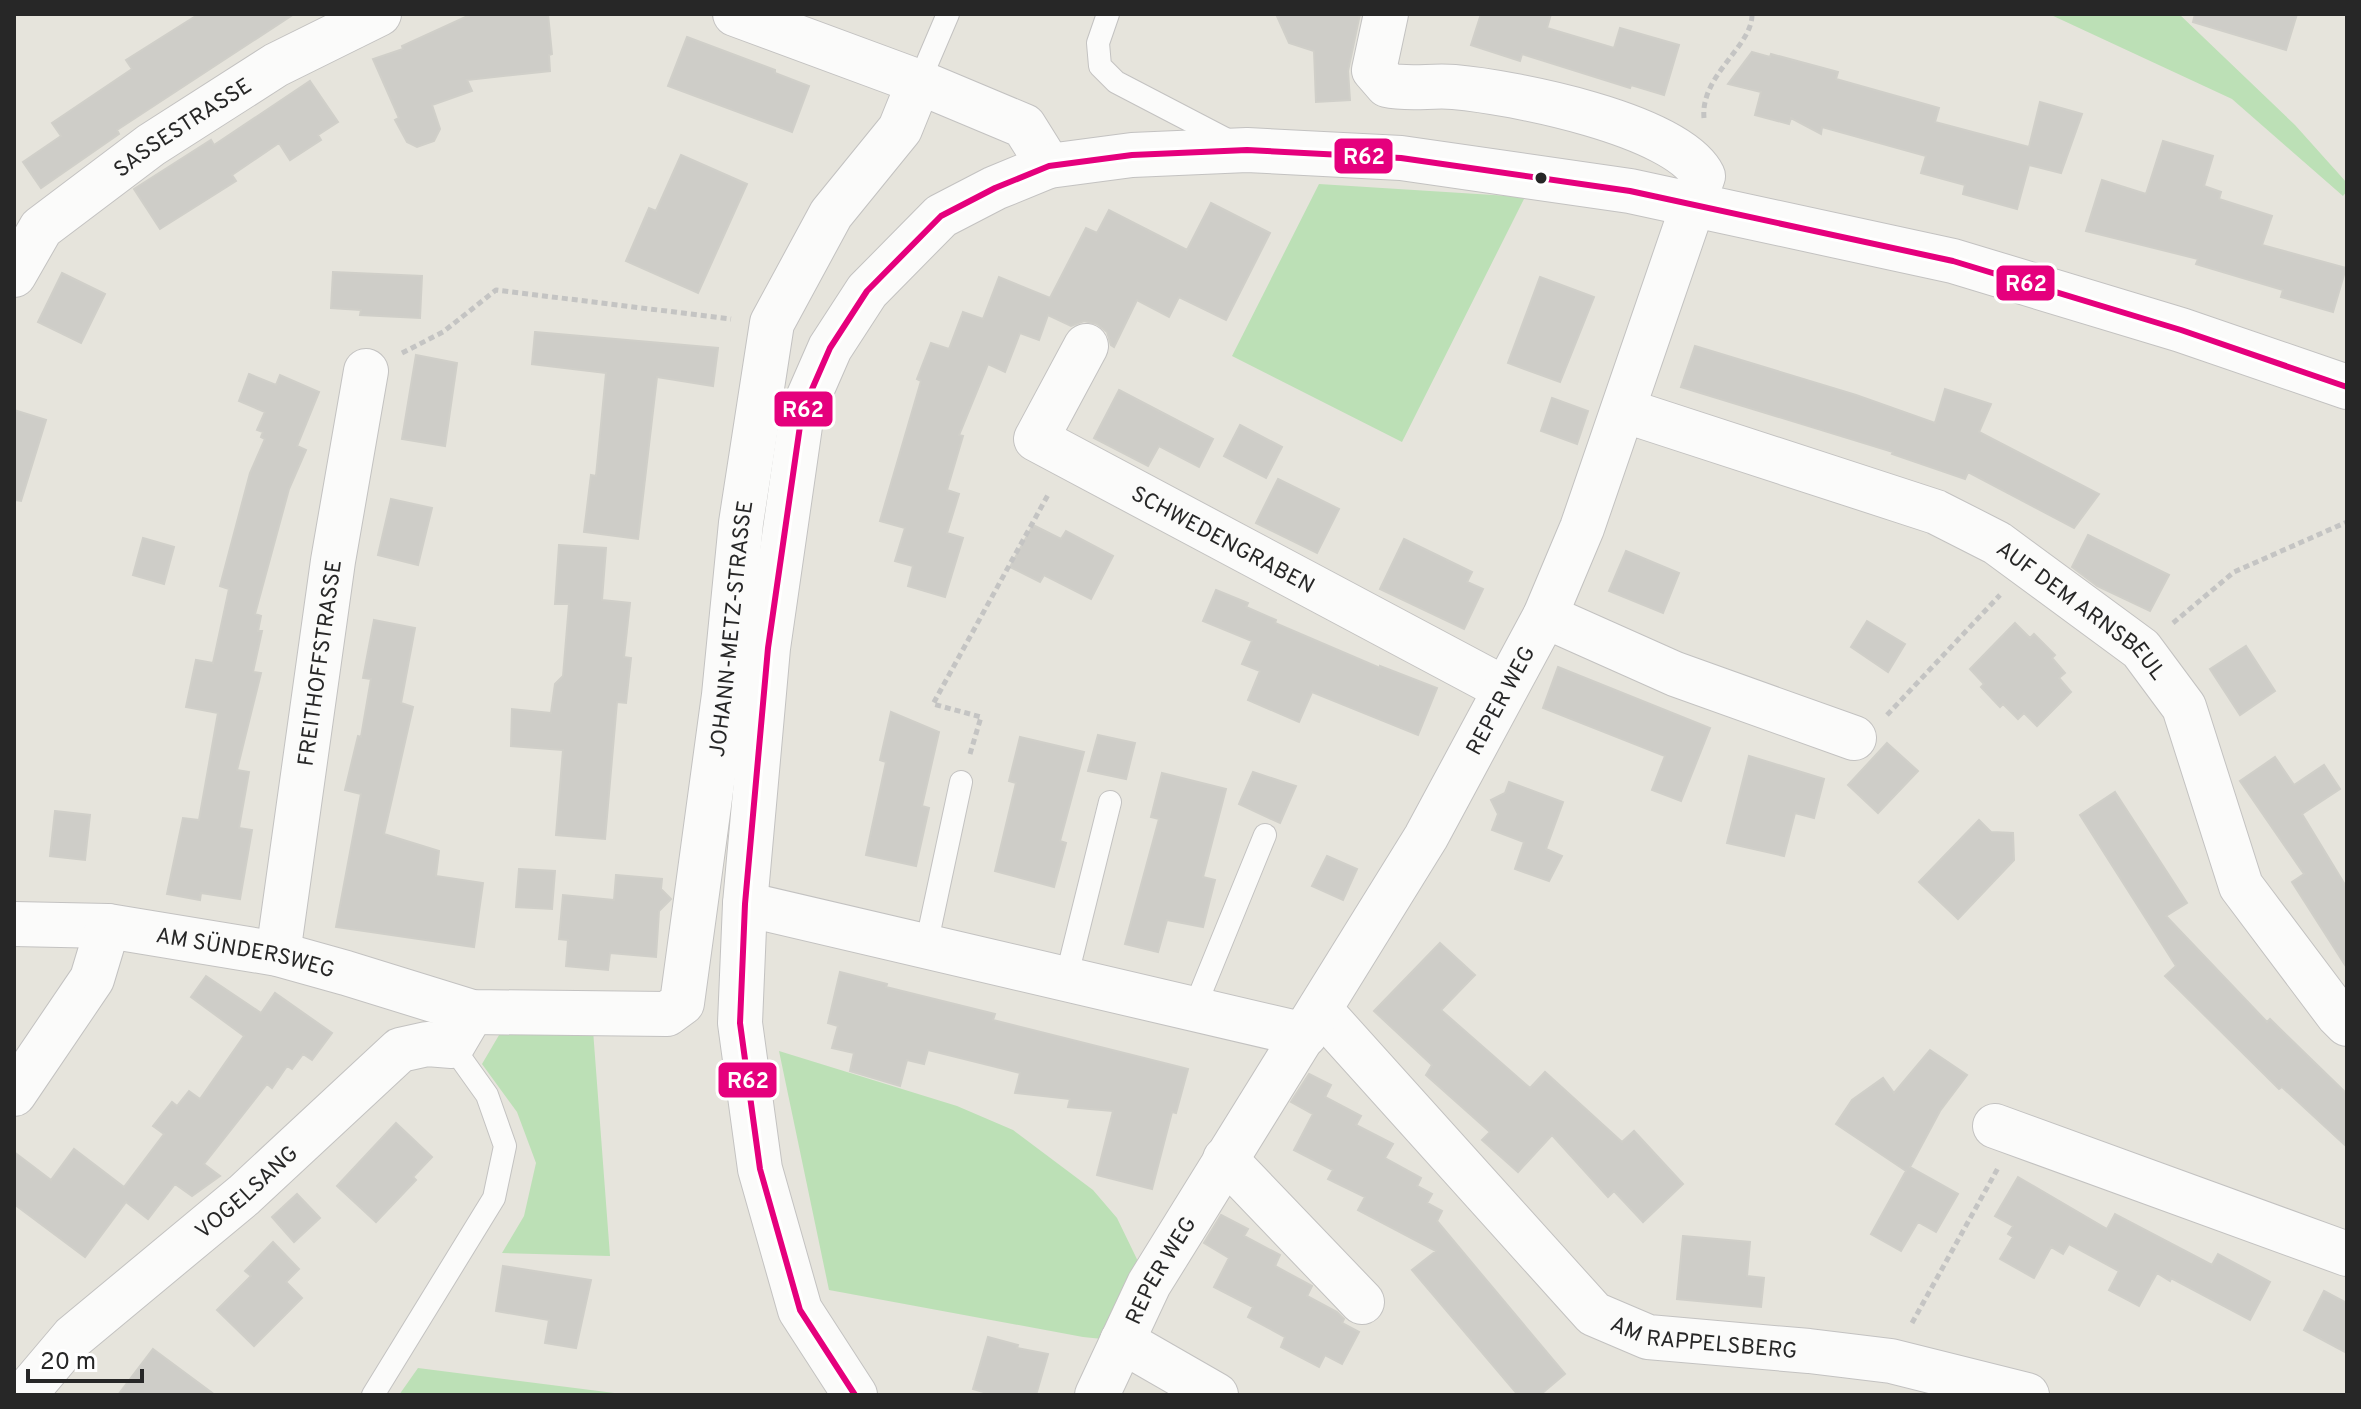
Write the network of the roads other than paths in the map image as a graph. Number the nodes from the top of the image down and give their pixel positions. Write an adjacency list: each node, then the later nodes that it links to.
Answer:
1 (379, 14): 10 (street, SASSESTRASSE)
2 (735, 14): 6 (street)
3 (948, 14): 6 (lane)
4 (1108, 14): 7 (lane)
5 (1386, 14): 9 (street, REPER WEG)
6 (919, 82): 8 (street); 30 (street, JOHANN-METZ-STRASSE)
7 (1247, 150): 8 (street); 9 (street)
8 (1049, 166): 21 (street)
9 (1694, 204): 13 (street); 14 (street, REPER WEG)
10 (14, 275)
11 (1086, 346): 16 (street, SCHWEDENGRABEN)
12 (366, 371): 25 (street, FREITHOFFSTRASSE)
13 (2347, 387)
14 (1623, 410): 15 (street, REPER WEG); 29 (street, AUF DEM ARNSBEUL)
15 (1545, 616): 16 (street, REPER WEG); 17 (street)
16 (1505, 689): 28 (street, REPER WEG)
17 (1854, 738)
18 (961, 782): 24 (lane)
19 (1110, 802): 26 (lane)
20 (1265, 835): 27 (lane)
21 (745, 904): 24 (street); 39 (street)
22 (14, 924): 23 (street, AM SÜNDERSWEG)
23 (108, 926): 25 (street, AM SÜNDERSWEG); 31 (street)
24 (926, 946): 26 (street)
25 (278, 954): 30 (street, AM SÜNDERSWEG)
26 (1066, 979): 27 (street)
27 (1194, 1009): 28 (street)
28 (1313, 1023): 33 (street, REPER WEG); 42 (street, AM RAPPELSBERG)
29 (2347, 1024)
30 (462, 1029): 37 (street, VOGELSANG); 38 (lane)
31 (14, 1094)
32 (2006, 1131): 34 (street)
33 (1225, 1159): 35 (street); 36 (street, REPER WEG)
34 (2347, 1254)
35 (1362, 1302)
36 (1122, 1341): 40 (street, REPER WEG); 41 (street, REPER WEG)
37 (24, 1395)
38 (373, 1395)
39 (855, 1395)
40 (1097, 1395)
41 (1216, 1395)
42 (2027, 1395)

